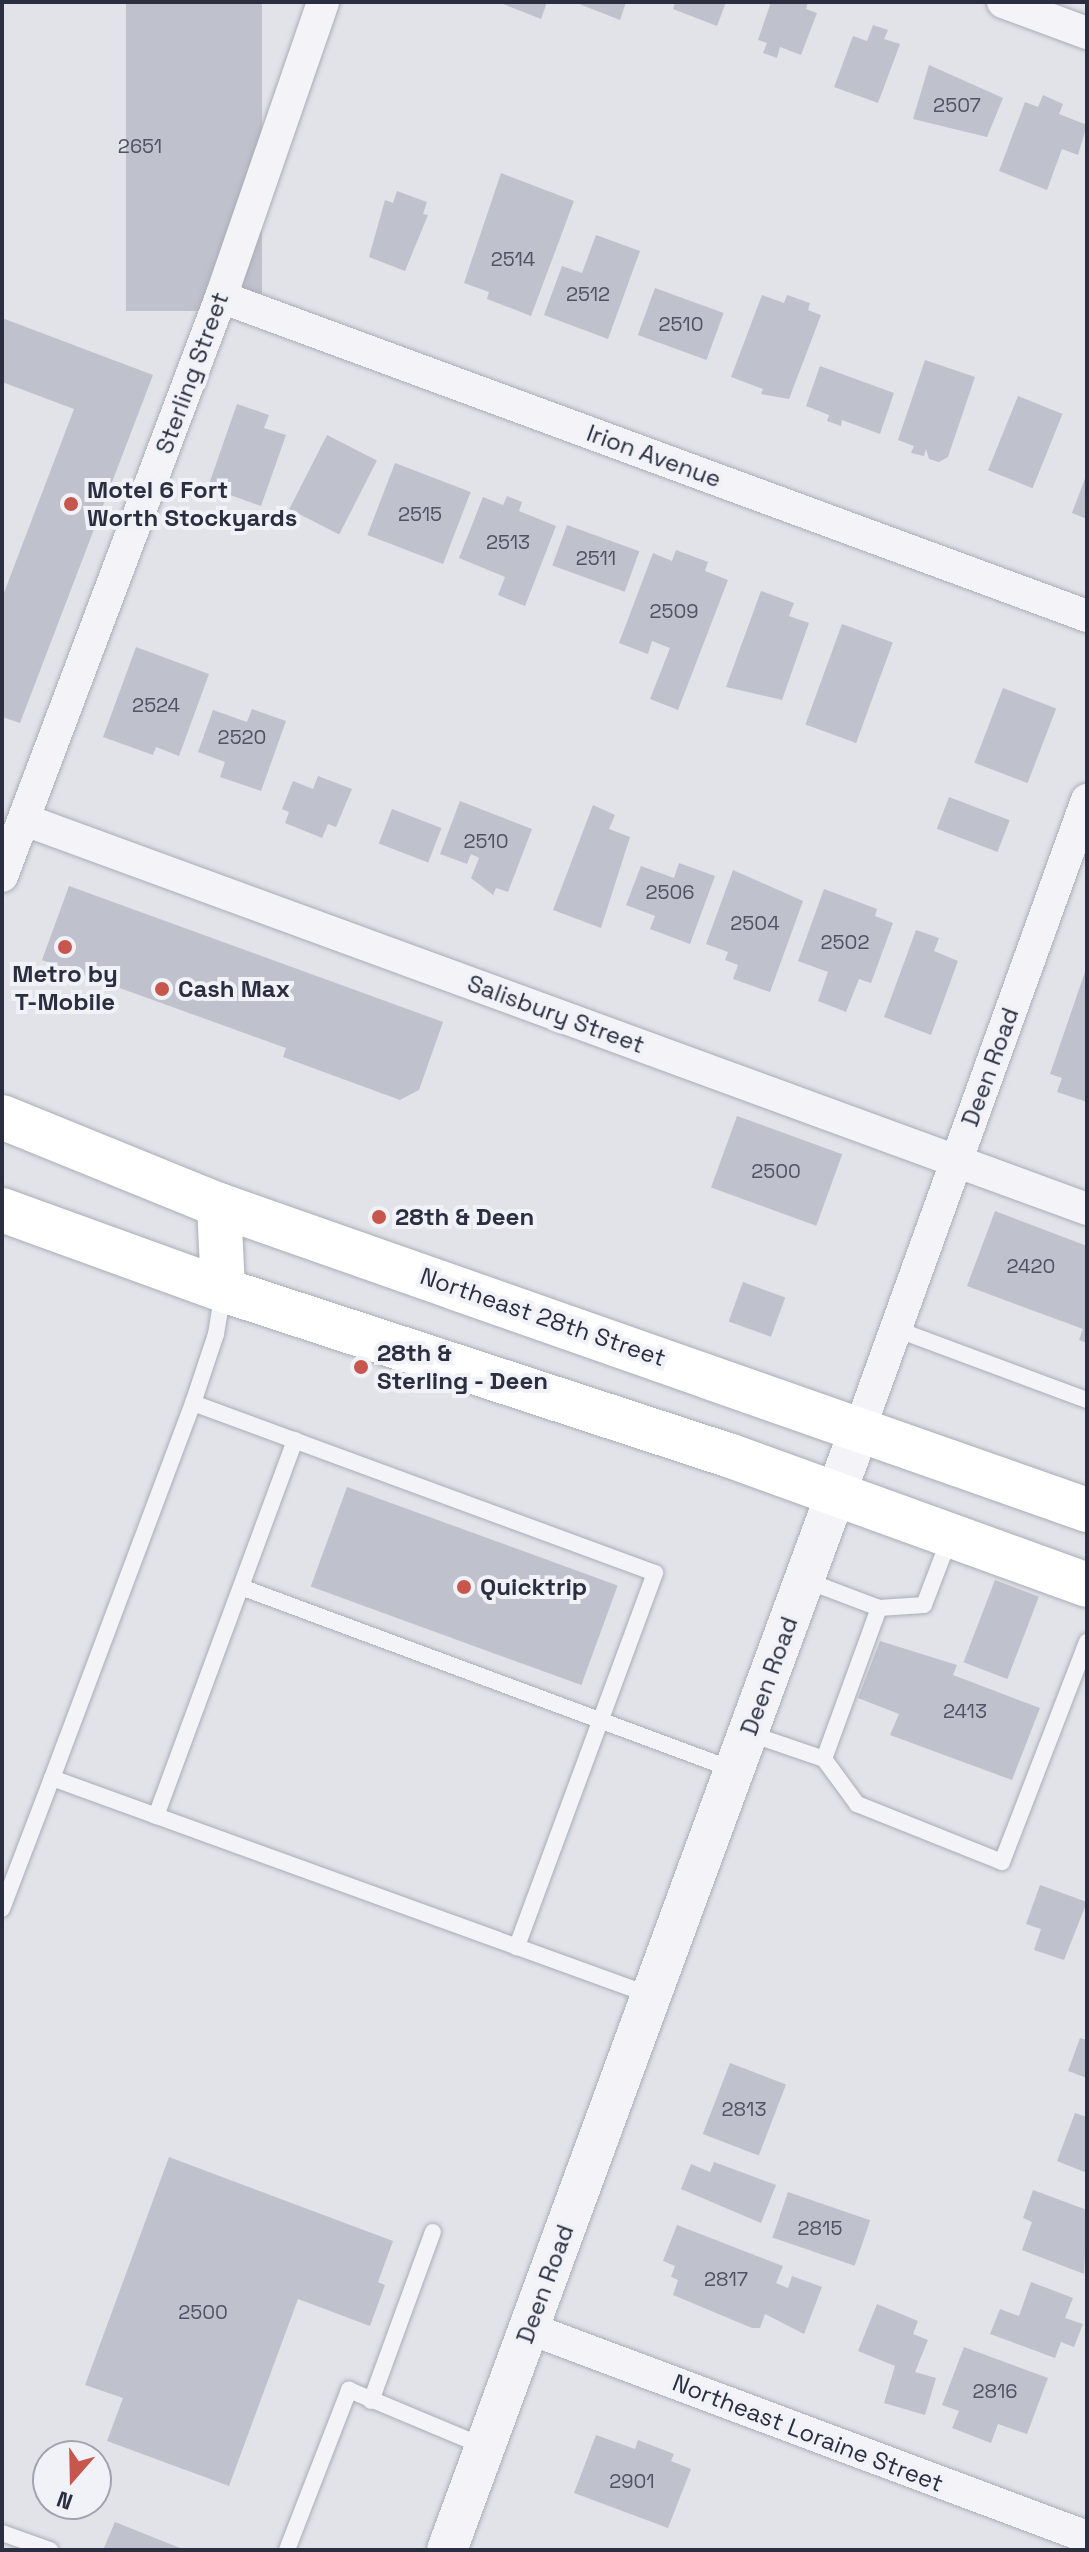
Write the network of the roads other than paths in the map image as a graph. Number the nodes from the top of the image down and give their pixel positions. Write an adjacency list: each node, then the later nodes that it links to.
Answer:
1 (323, 2): 4 (street, Sterling Street)
2 (1003, 2): 3 (street)
3 (1087, 33)
4 (221, 297): 5 (street, Irion Avenue); 7 (street, Sterling Street)
5 (1087, 616)
6 (1087, 800): 10 (street, Deen Road)
7 (25, 820): 8 (street, Sterling Street); 10 (street, Salisbury Street)
8 (2, 876)
9 (2, 1117): 11 (main road, Northeast 28th Street)
10 (956, 1161): 12 (street, Salisbury Street); 15 (street, Deen Road)
11 (219, 1205): 14 (main road); 18 (main road, Northeast 28th Street)
12 (1087, 1209)
13 (2, 1210): 14 (main road)
14 (223, 1290): 17 (lane); 20 (main road)
15 (896, 1329): 16 (lane); 18 (street, Deen Road)
16 (1087, 1400)
17 (193, 1403): 19 (lane); 32 (lane)
18 (860, 1428): 20 (street, Deen Road); 21 (main road, Northeast 28th Street)
19 (295, 1440): 25 (lane); 28 (lane)
20 (837, 1494): 22 (main road); 23 (street, Deen Road)
21 (1087, 1510)
22 (951, 1536): 24 (main road); 26 (lane)
23 (805, 1580): 26 (lane); 29 (street, Deen Road)
24 (1087, 1585)
25 (241, 1587): 28 (lane); 33 (lane)
26 (879, 1608): 30 (lane)
27 (1087, 1642): 30 (lane)
28 (600, 1721): 31 (lane); 35 (lane)
29 (748, 1733): 30 (lane); 31 (street, Deen Road)
30 (824, 1759)
31 (734, 1770): 36 (street, Deen Road)
32 (52, 1778): 33 (lane); 34 (lane)
33 (156, 1816): 35 (lane)
34 (2, 1909)
35 (517, 1947): 36 (lane)
36 (651, 1996): 38 (street, Deen Road)
37 (433, 2232): 39 (lane)
38 (528, 2328): 40 (street, Deen Road); 42 (street, Northeast Loraine Street)
39 (371, 2401): 40 (lane); 44 (lane)
40 (485, 2447): 45 (street, Deen Road)
41 (2, 2533): 43 (lane)
42 (1087, 2537)
43 (50, 2550)
44 (287, 2550)
45 (447, 2550)

